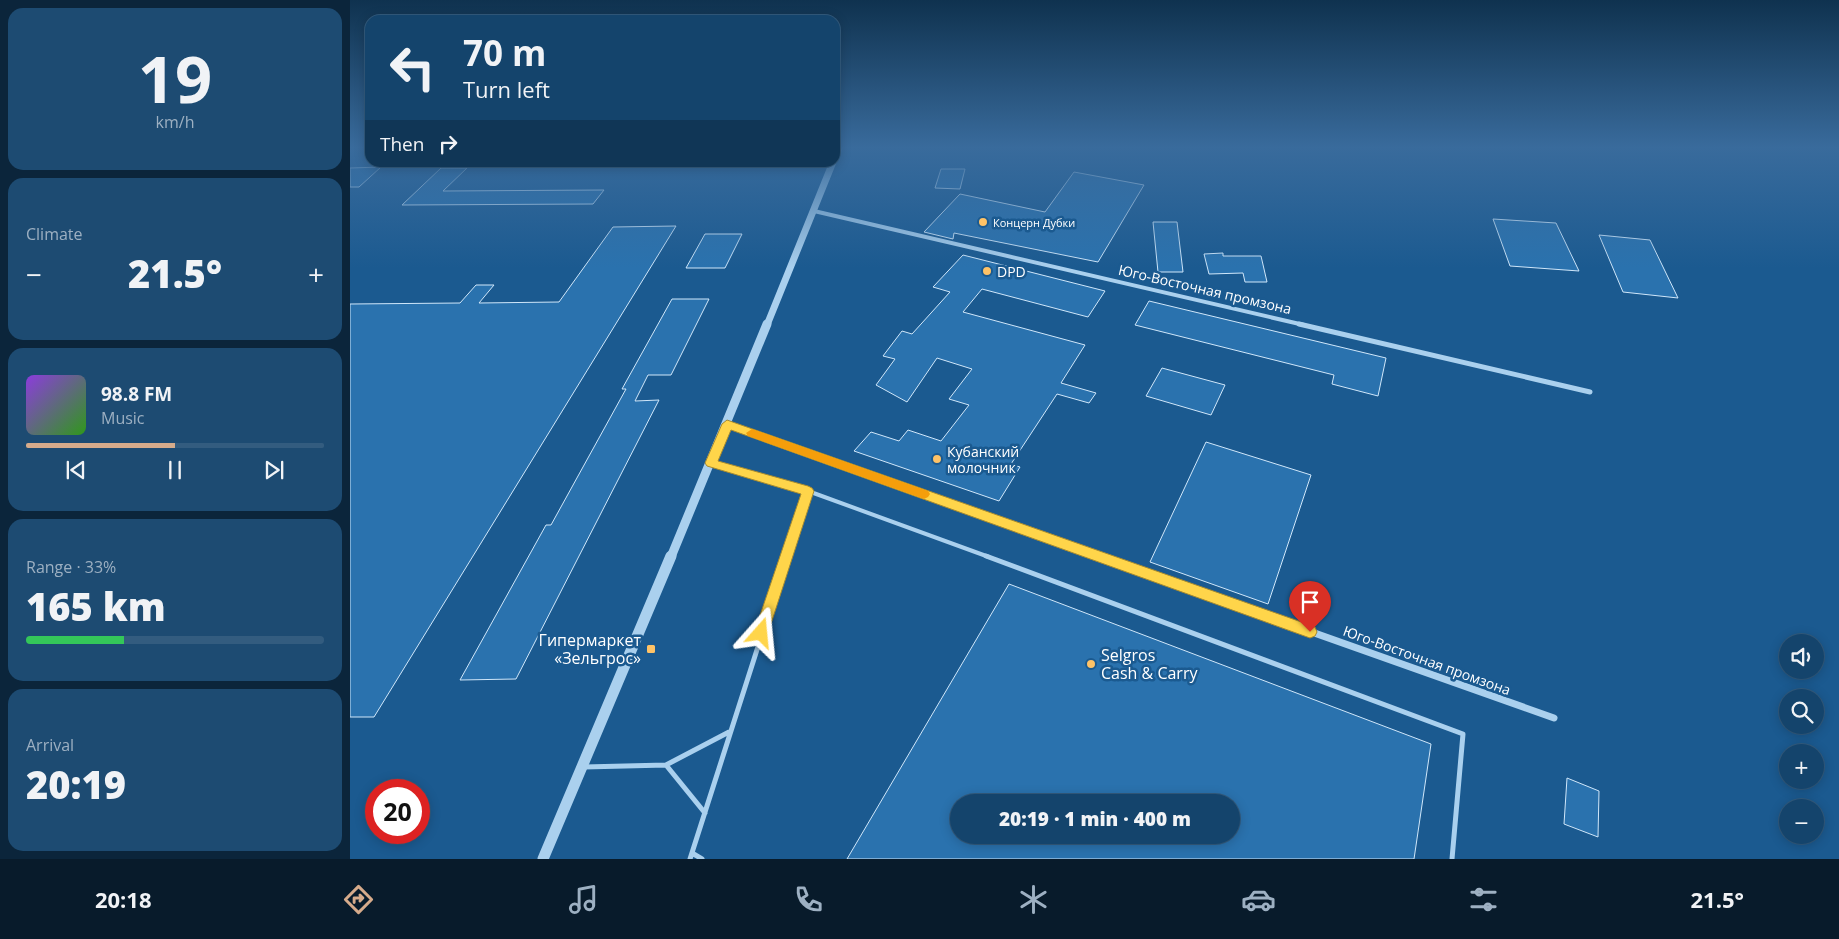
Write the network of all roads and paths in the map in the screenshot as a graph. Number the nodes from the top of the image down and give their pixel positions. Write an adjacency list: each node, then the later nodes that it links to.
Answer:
1 (823, 188): 2 (street)
2 (814, 211): 3 (street, Юго-Восточная промзона); 4 (street)
3 (1590, 392)
4 (727, 424): 5 (street); 7 (street, Юго-Восточная промзона)
5 (711, 463): 6 (lane); 10 (street)
6 (808, 491): 8 (lane); 15 (lane)
7 (1554, 718)
8 (729, 732): 9 (lane); 11 (lane)
9 (666, 765): 10 (lane); 11 (lane)
10 (582, 767): 13 (street)
11 (705, 813): 12 (lane)
12 (691, 856): 14 (lane)
13 (543, 859)
14 (702, 859)
15 (1452, 859)

